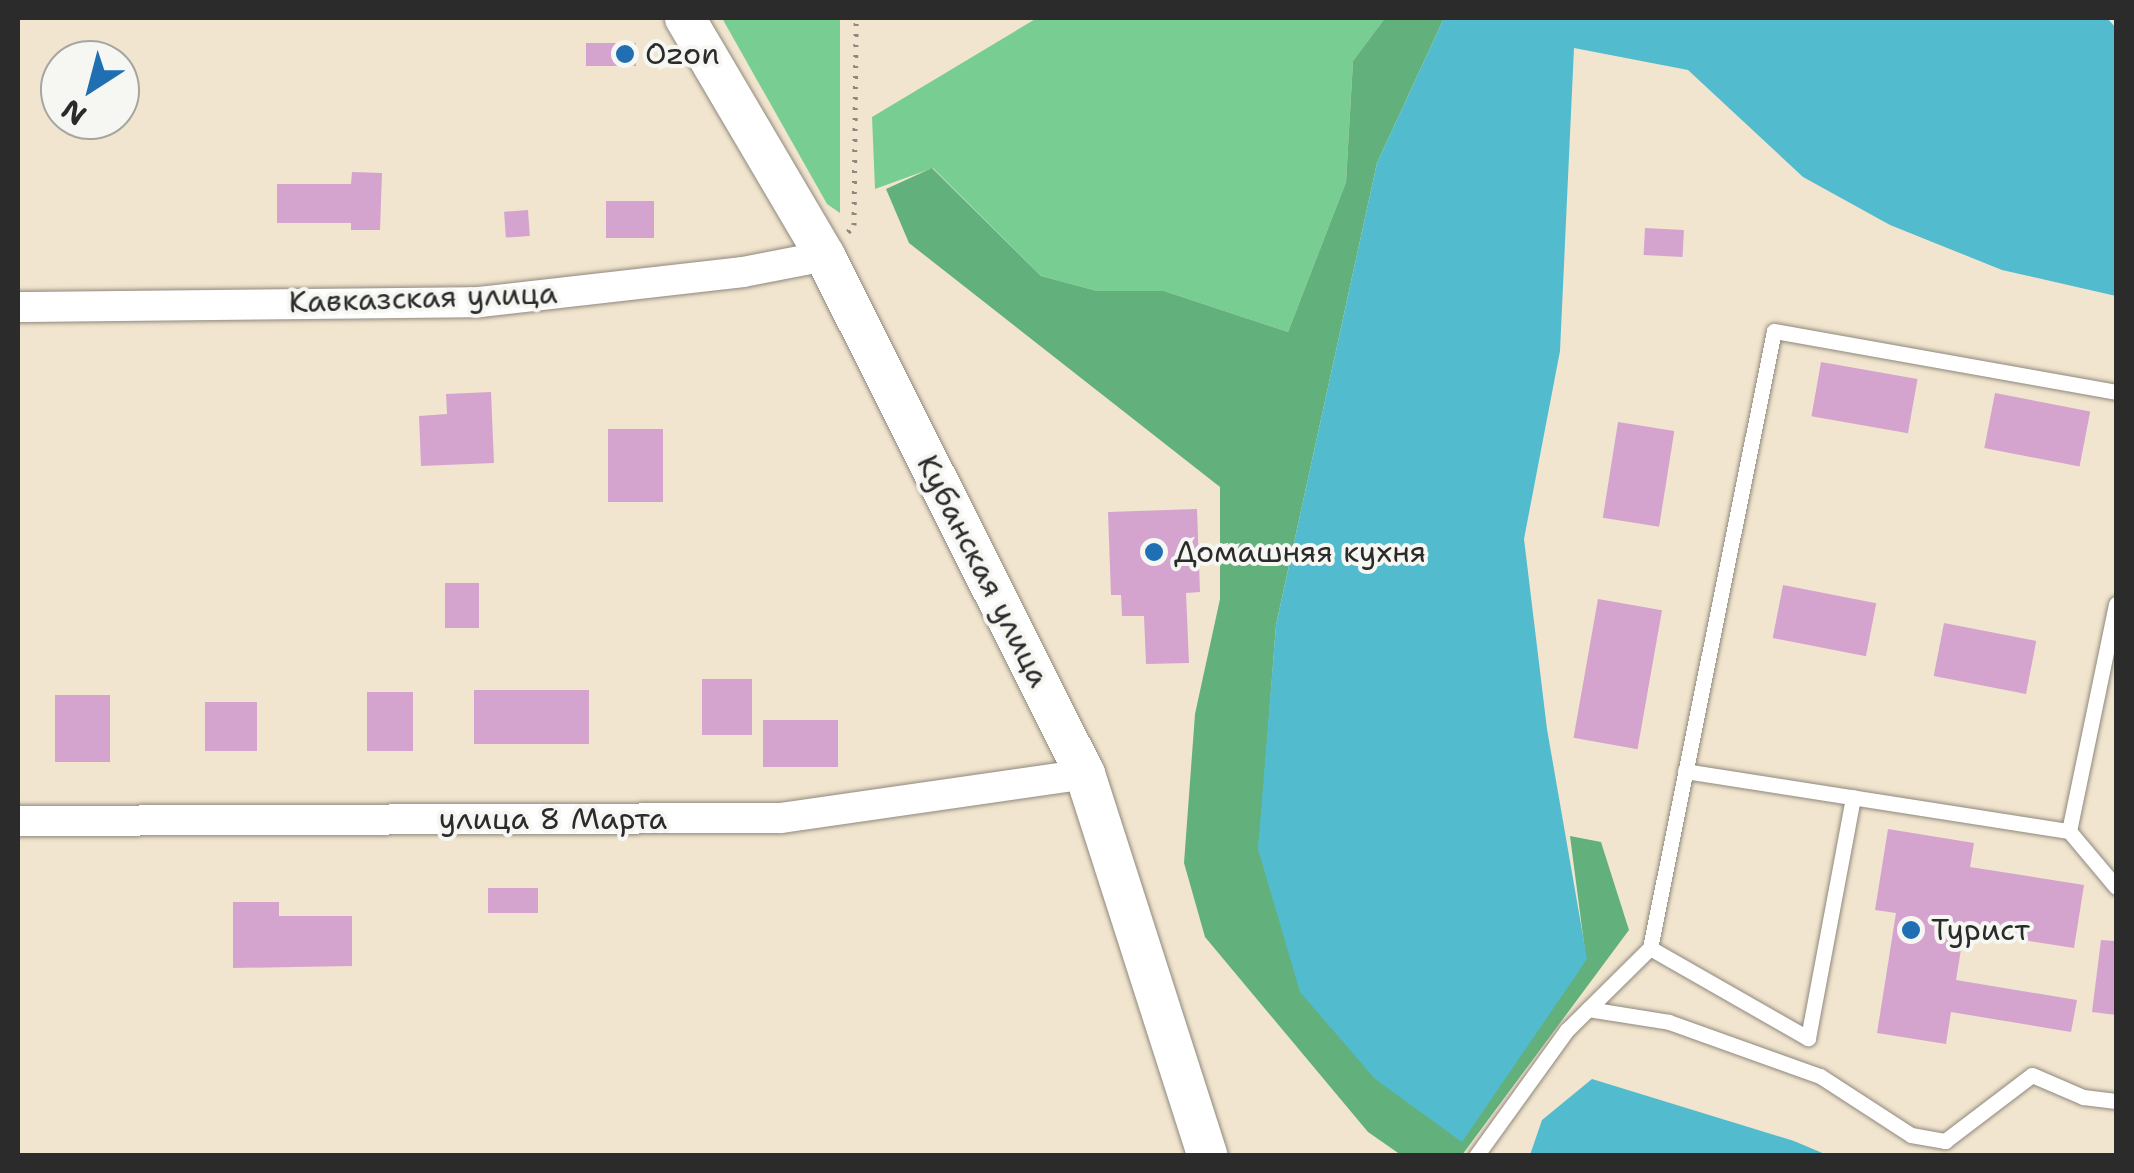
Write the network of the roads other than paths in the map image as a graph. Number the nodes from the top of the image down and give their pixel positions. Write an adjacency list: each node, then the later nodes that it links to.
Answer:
1 (685, 18): 2 (main road, Кубанская улица)
2 (825, 256): 3 (street, Кавказская улица); 7 (main road, Кубанская улица)
3 (18, 307)
4 (2116, 392): 6 (lane)
5 (2116, 604): 10 (lane)
6 (1686, 771): 8 (lane); 12 (lane)
7 (1085, 774): 9 (street, улица 8 Марта); 15 (main road, Кубанская улица)
8 (1853, 798): 10 (lane); 12 (lane)
9 (18, 821)
10 (2069, 832): 11 (lane)
11 (2116, 888)
12 (1650, 948): 13 (lane)
13 (1588, 1010): 14 (lane); 16 (lane)
14 (2116, 1101)
15 (1208, 1156)
16 (1476, 1156)

